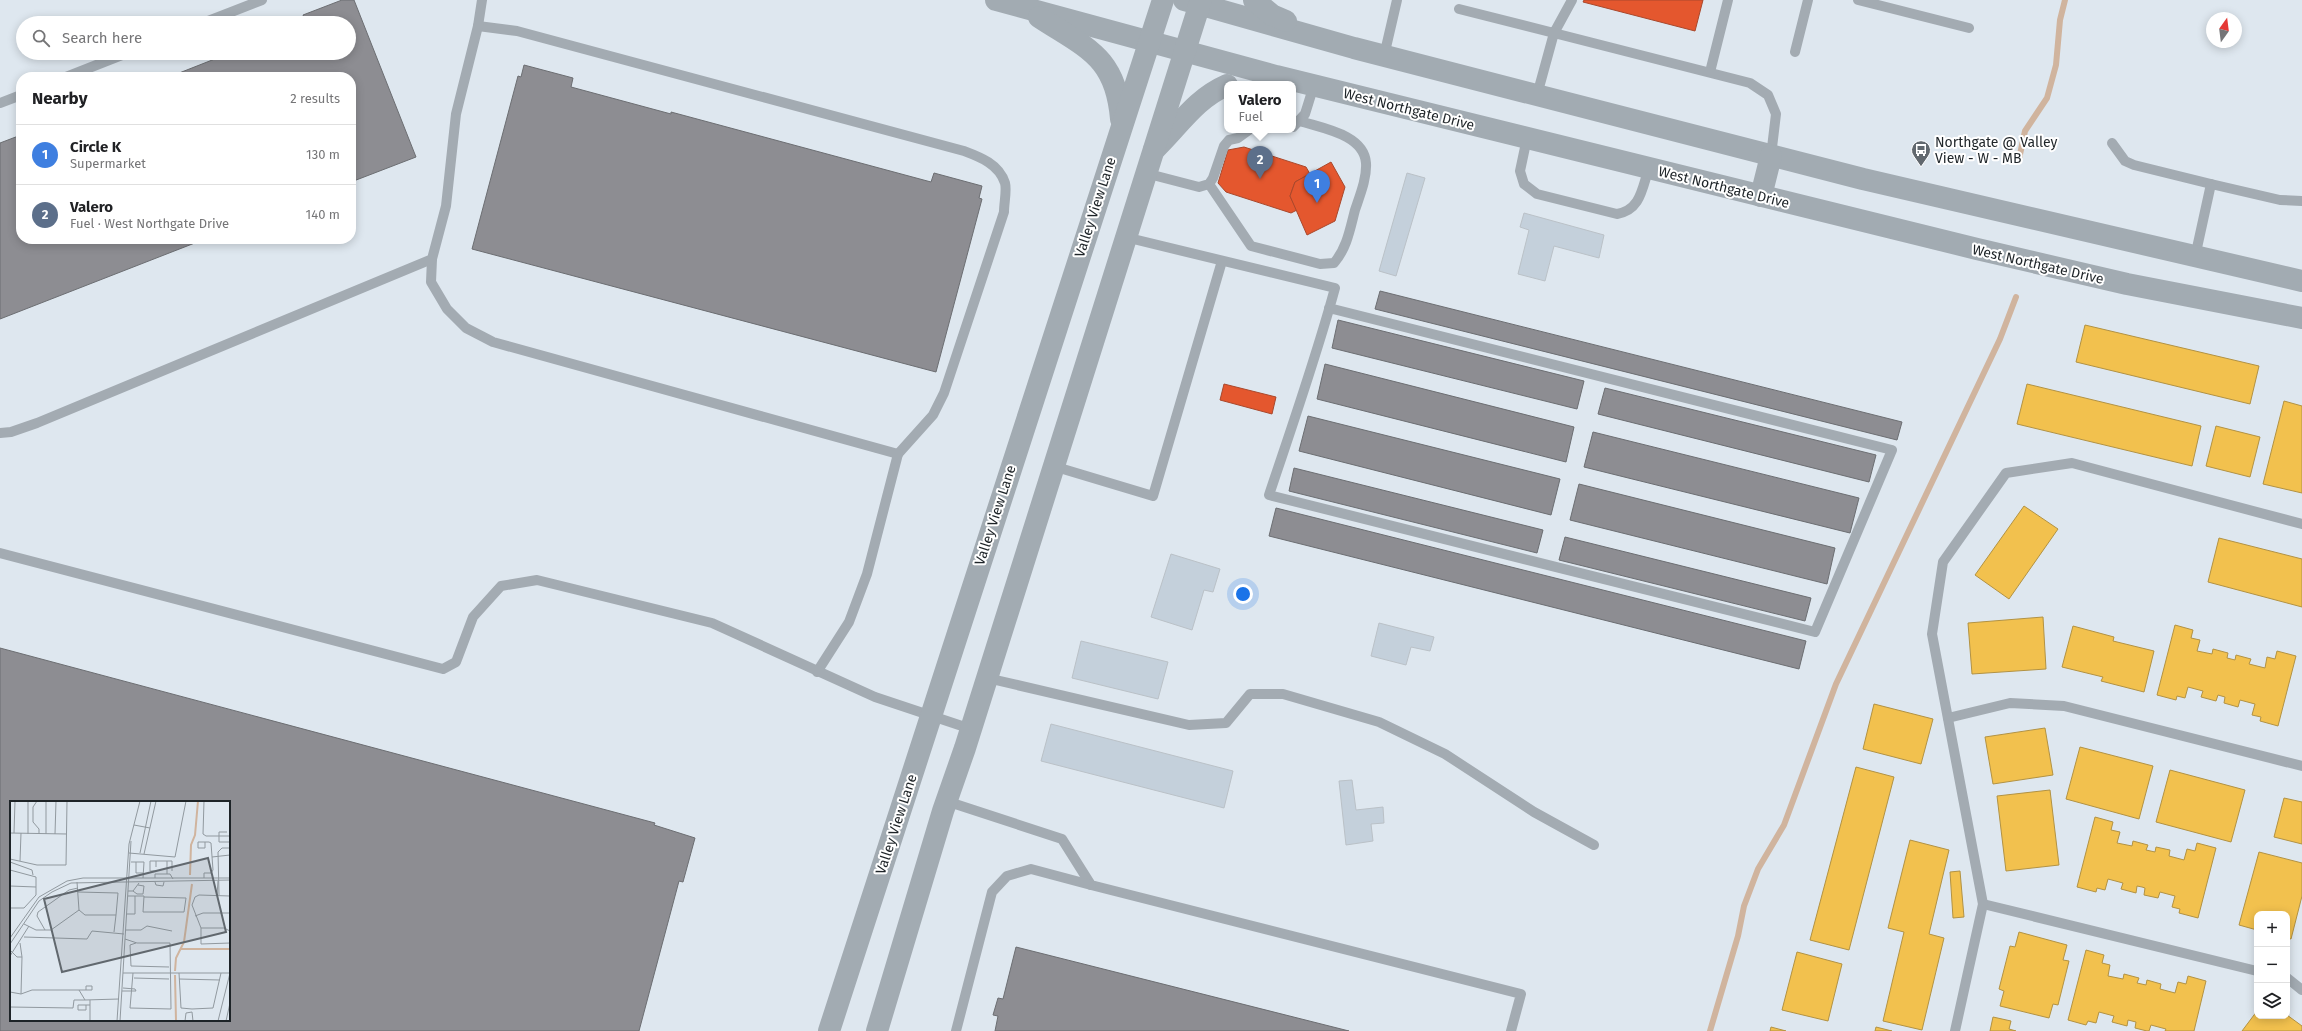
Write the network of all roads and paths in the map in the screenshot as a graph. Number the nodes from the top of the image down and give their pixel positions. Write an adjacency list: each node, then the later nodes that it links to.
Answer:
1 (262, 0): 14 (lane)
2 (482, 0): 15 (lane)
3 (996, 0): 12 (main road, West Northgate Drive)
4 (1163, 0): 18 (main road, Valley View Lane)
5 (1254, 0): 19 (main road)
6 (1397, 0): 22 (lane)
7 (1572, 0): 17 (lane)
8 (1728, 0): 25 (lane)
9 (1808, 0): 21 (lane)
10 (1858, 0): 16 (lane)
11 (1195, 1): 19 (main road); 20 (main road)
12 (1024, 7): 18 (main road, West Northgate Drive); 34 (main road)
13 (1459, 9): 17 (lane)
14 (221, 16)
15 (478, 26): 48 (lane); 54 (lane)
16 (1969, 28)
17 (1554, 33): 25 (lane); 31 (lane)
18 (1148, 42): 20 (main road, West Northgate Drive); 34 (main road, Valley View Lane)
19 (1354, 48): 22 (main road)
20 (1184, 50): 26 (main road, West Northgate Drive); 38 (main road)
21 (1795, 52)
22 (1384, 56): 31 (main road)
23 (109, 60): 24 (lane)
24 (79, 72)
25 (1710, 72): 39 (lane)
26 (1276, 76): 27 (main road); 28 (main road, West Northgate Drive)
27 (1236, 81)
28 (1314, 85): 33 (lane); 36 (main road, West Northgate Drive)
29 (1224, 86): 38 (main road)
30 (16, 96): 32 (lane)
31 (1537, 96): 39 (main road)
32 (0, 103)
33 (1296, 124): 42 (lane)
34 (1122, 126): 60 (main road, Valley View Lane)
35 (1245, 133): 42 (lane)
36 (1527, 138): 40 (main road, West Northgate Drive); 40 (lane)
37 (2112, 143): 43 (lane)
38 (1152, 152): 41 (main road)
39 (1772, 156): 44 (main road); 47 (main road)
40 (1649, 168): 44 (main road, West Northgate Drive)
41 (1145, 173): 42 (lane); 46 (main road)
42 (1209, 184)
43 (2210, 184): 45 (lane); 47 (lane)
44 (1761, 196): 52 (main road, West Northgate Drive)
45 (2302, 201)
46 (1125, 237): 49 (lane); 55 (main road)
47 (2195, 257): 50 (main road)
48 (432, 258): 53 (lane); 54 (lane)
49 (1222, 260): 51 (lane); 55 (lane)
50 (2302, 281)
51 (1329, 308): 51 (lane)
52 (2302, 318)
53 (0, 433)
54 (898, 454): 58 (lane)
55 (1053, 466): 59 (main road)
56 (2302, 524): 61 (lane)
57 (0, 553): 58 (lane)
58 (817, 672): 60 (lane)
59 (987, 678): 62 (main road); 65 (lane)
60 (930, 716): 62 (lane); 71 (main road, Valley View Lane)
61 (1948, 718): 63 (lane); 67 (lane)
62 (971, 729): 64 (main road)
63 (2302, 766)
64 (946, 801): 66 (lane); 72 (main road)
65 (1594, 845)
66 (1091, 885): 73 (lane); 74 (lane)
67 (1983, 904): 68 (lane); 75 (lane)
68 (2254, 970)
69 (2290, 980): 70 (lane)
70 (2302, 990)
71 (829, 1031)
72 (877, 1031)
73 (956, 1031)
74 (1511, 1031)
75 (1955, 1031)

